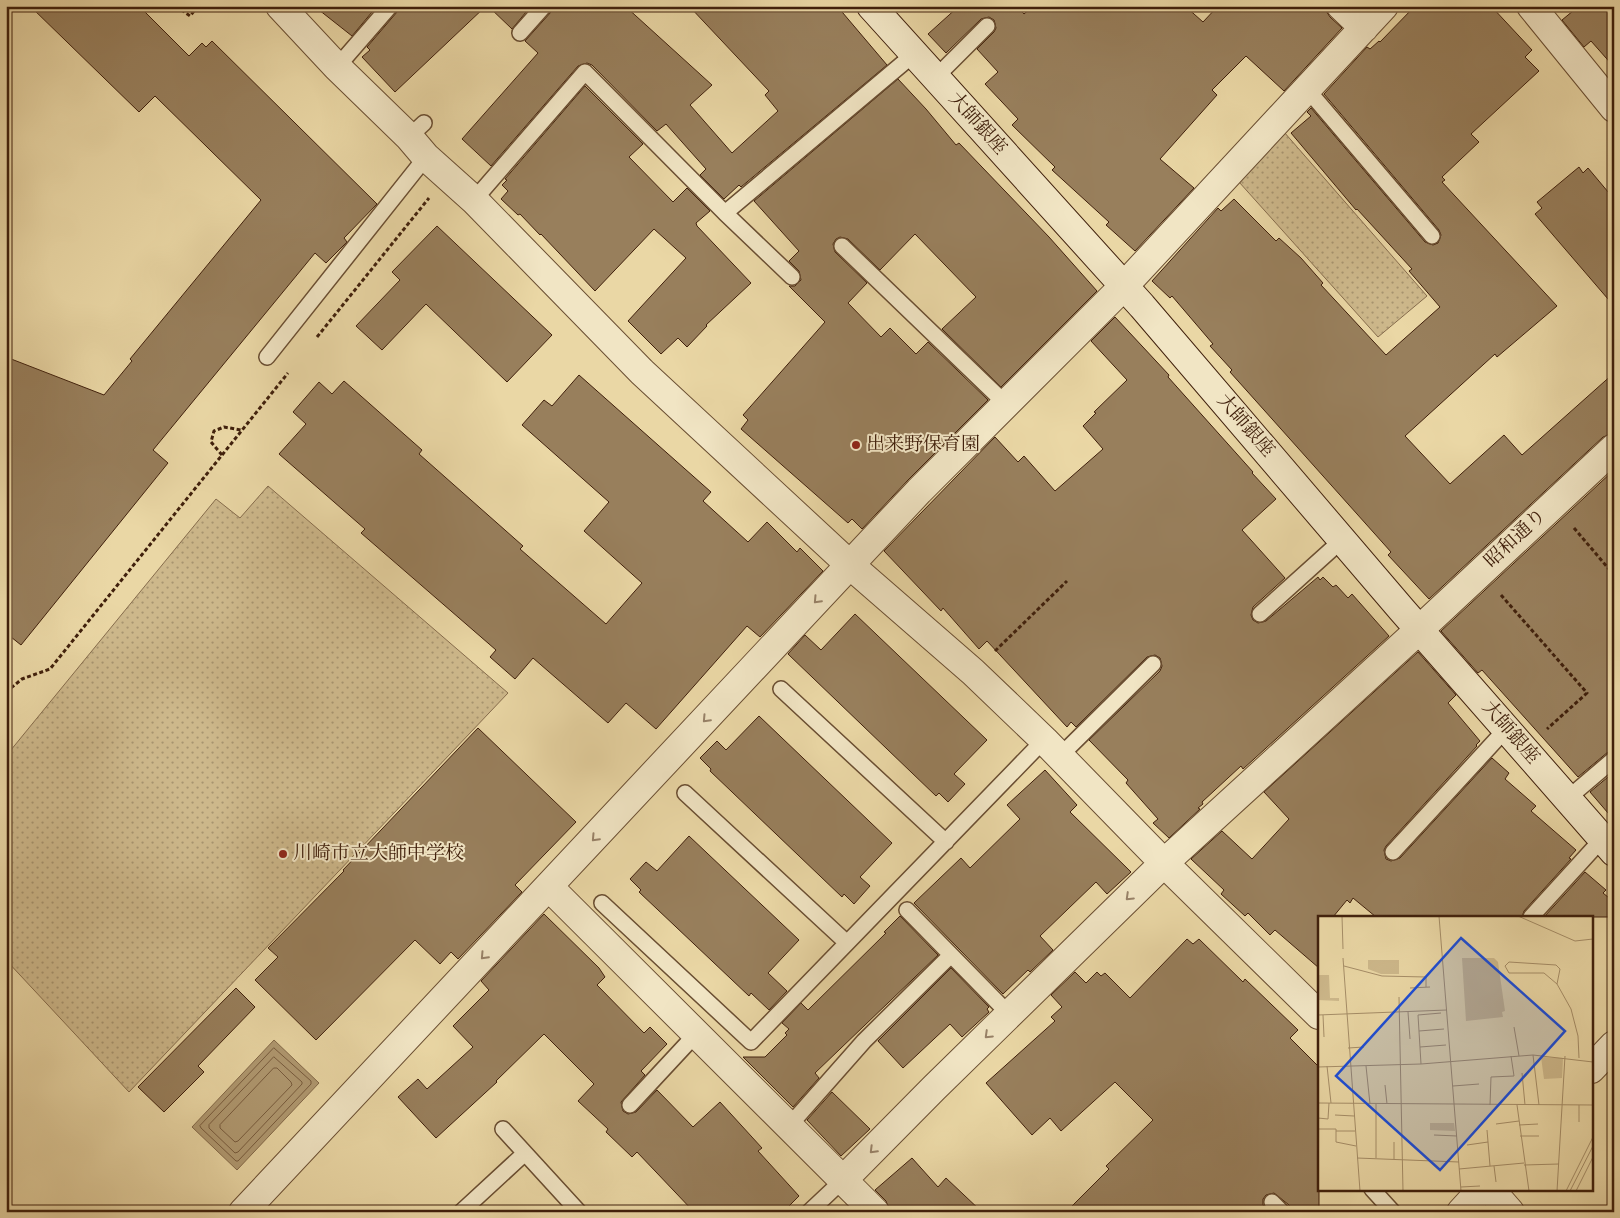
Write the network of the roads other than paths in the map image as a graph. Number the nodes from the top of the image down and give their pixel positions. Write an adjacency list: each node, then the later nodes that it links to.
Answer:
1 (280, 6): 12 (street)
2 (390, 6): 12 (lane)
3 (544, 6): 10 (lane)
4 (871, 6): 11 (street, 大師銀座)
5 (1342, 6): 9 (street)
6 (1384, 6): 9 (street)
7 (1531, 6): 15 (street)
8 (987, 26): 13 (lane)
9 (1364, 28): 14 (street)
10 (520, 33)
11 (914, 54): 13 (street, 大師銀座); 18 (lane)
12 (337, 67): 16 (street)
13 (936, 78): 22 (street, 大師銀座)
14 (1307, 89): 19 (lane); 22 (street)
15 (1603, 102)
16 (420, 139): 17 (street); 23 (lane)
17 (474, 200): 18 (lane); 27 (street)
18 (725, 213): 21 (lane)
19 (1432, 236)
20 (842, 246): 24 (lane)
21 (792, 277)
22 (1124, 286): 24 (street); 26 (street, 大師銀座)
23 (266, 357)
24 (1006, 404): 27 (street)
25 (1614, 448): 29 (street, 昭和通り)
26 (1342, 540): 28 (lane); 29 (street, 大師銀座)
27 (850, 564): 33 (street); 41 (street, one-way to 41)
28 (1260, 614)
29 (1419, 630): 32 (street, 大師銀座); 40 (street, 昭和通り)
30 (1153, 664): 33 (lane)
31 (781, 689): 37 (lane)
32 (1506, 729): 36 (street, 大師銀座); 39 (lane)
33 (1052, 748): 37 (lane); 40 (street)
34 (1614, 759): 36 (lane)
35 (685, 793): 45 (lane)
36 (1567, 799): 38 (street, 大師銀座)
37 (946, 842): 45 (lane)
38 (1608, 845): 44 (lane)
39 (1393, 852)
40 (1164, 863): 47 (street, 昭和通り, one-way to 47); 48 (street)
41 (549, 887): 49 (street); 60 (street, one-way to 60)
42 (602, 903): 45 (lane)
43 (906, 910): 46 (lane)
44 (1532, 916)
45 (847, 943)
46 (950, 956): 47 (lane); 53 (lane)
47 (1009, 1014): 56 (street, 昭和通り, one-way to 56)
48 (1318, 1014)
49 (696, 1034): 52 (lane); 53 (street)
50 (1614, 1046): 51 (street)
51 (1592, 1068)
52 (630, 1106)
53 (789, 1126): 56 (street)
54 (503, 1129): 55 (lane)
55 (525, 1153): 61 (lane); 62 (lane)
56 (843, 1180): 63 (lane); 64 (street)
57 (1373, 1190): 65 (lane)
58 (1481, 1190): 66 (street)
59 (1491, 1190): 67 (street)
60 (243, 1212)
61 (461, 1212)
62 (579, 1212)
63 (809, 1212)
64 (875, 1212)
65 (1393, 1212)
66 (1461, 1212)
67 (1510, 1212)

